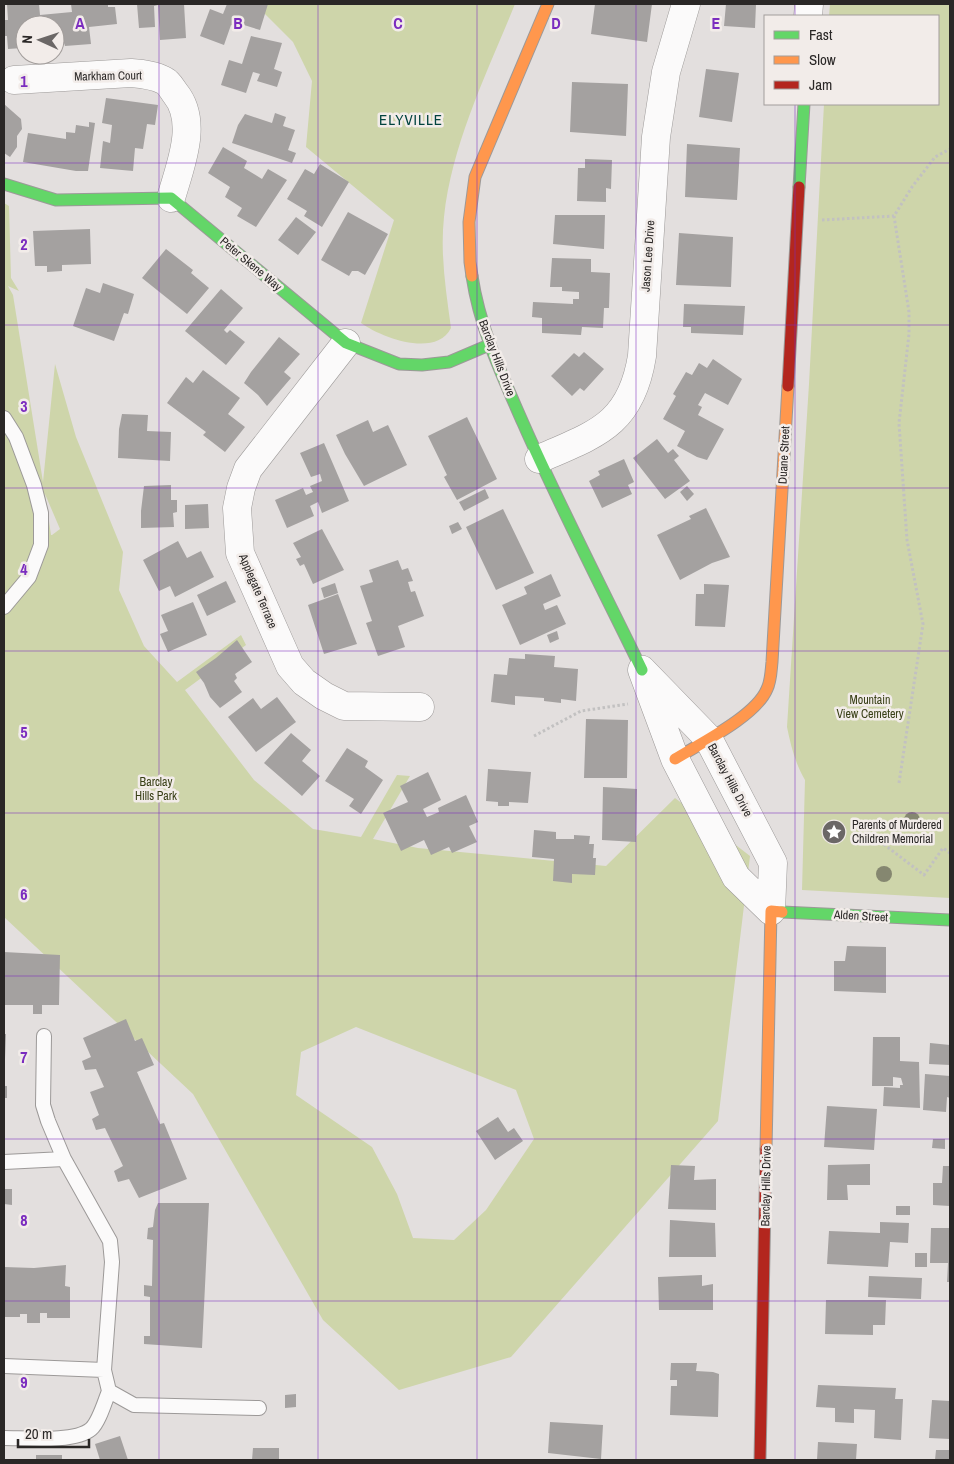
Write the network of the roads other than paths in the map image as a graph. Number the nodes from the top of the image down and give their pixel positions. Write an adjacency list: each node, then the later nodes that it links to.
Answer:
1 (548, 4): 8 (street, Barclay Hills Drive)
2 (686, 4): 10 (street, Jason Lee Drive)
3 (14, 80): 6 (street, Markham Court)
4 (804, 105): 14 (street, Duane Street)
5 (4, 184): 6 (street)
6 (171, 198): 7 (street, Peter Skene Way)
7 (346, 343): 8 (street, Peter Skene Way); 13 (street, Applegate Terrace)
8 (489, 345): 10 (street, Barclay Hills Drive)
9 (4, 418): 11 (lane)
10 (539, 459): 12 (street, Barclay Hills Drive)
11 (4, 607)
12 (642, 670): 14 (street, Barclay Hills Drive); 15 (street, Barclay Hills Drive)
13 (420, 707)
14 (708, 738): 15 (street, Duane Street); 16 (street, Barclay Hills Drive)
15 (675, 758): 16 (street, Barclay Hills Drive)
16 (771, 911): 17 (street, Alden Street); 26 (street, Barclay Hills Drive)
17 (950, 920)
18 (44, 1036): 19 (lane)
19 (64, 1159): 20 (lane); 22 (lane)
20 (4, 1162)
21 (4, 1366): 22 (lane)
22 (104, 1370): 23 (lane)
23 (109, 1391): 24 (lane); 25 (lane)
24 (259, 1408)
25 (4, 1438)
26 (760, 1460)

